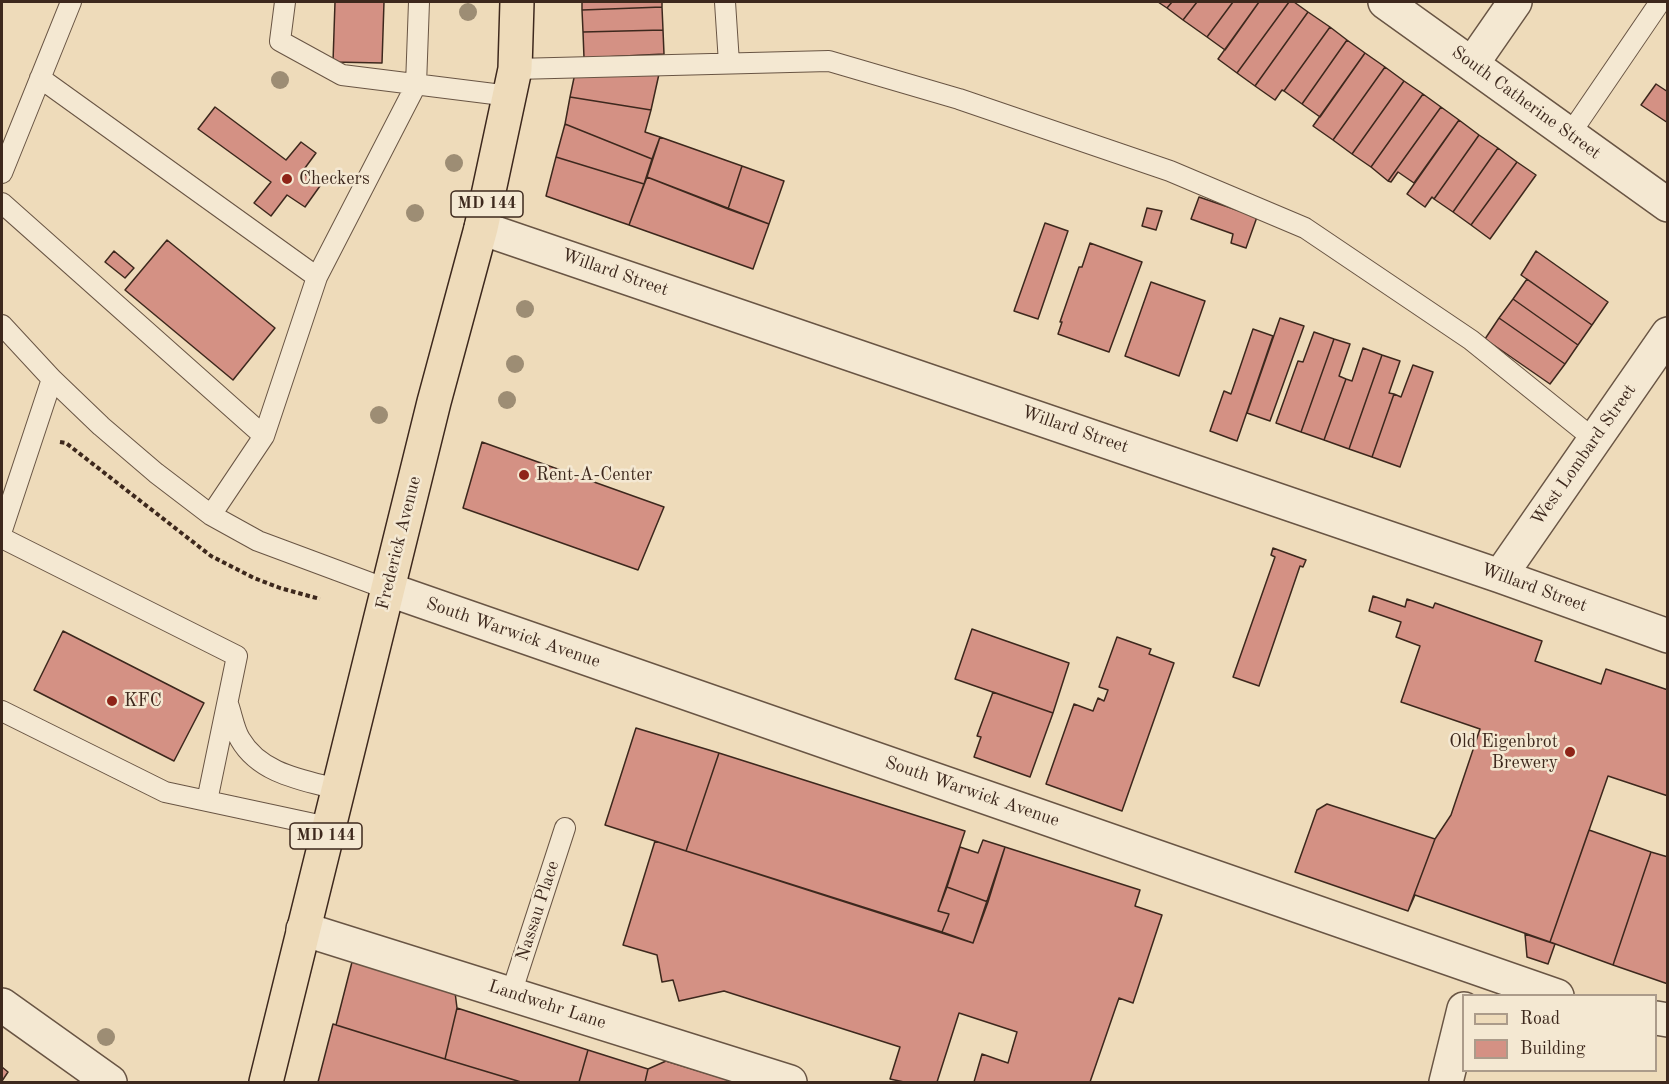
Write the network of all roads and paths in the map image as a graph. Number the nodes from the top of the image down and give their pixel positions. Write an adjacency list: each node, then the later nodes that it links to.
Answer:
1 (71, 2): 11 (lane)
2 (285, 2): 13 (lane)
3 (419, 2): 13 (lane)
4 (517, 2): 12 (main road, Frederick Avenue / MD 144)
5 (725, 2): 9 (lane)
6 (1385, 2): 10 (street, South Catherine Street)
7 (1515, 2): 10 (street)
8 (1660, 2): 14 (lane)
9 (729, 63): 12 (lane); 24 (lane)
10 (1472, 64): 14 (street, South Catherine Street)
11 (40, 78): 15 (lane); 19 (lane)
12 (512, 82): 13 (lane); 18 (main road, Frederick Avenue / MD 144)
13 (416, 85): 19 (lane)
14 (1570, 134): 17 (street, South Catherine Street)
15 (2, 173)
16 (2, 203): 23 (lane)
17 (1668, 205)
18 (481, 228): 28 (street, Willard Street); 29 (main road, Frederick Avenue / MD 144)
19 (317, 277): 23 (lane)
20 (2, 325): 22 (lane)
21 (1668, 334): 24 (street, West Lombard Street)
22 (52, 379): 25 (lane); 26 (lane)
23 (264, 436): 25 (lane)
24 (1595, 440): 28 (street, West Lombard Street)
25 (211, 515): 29 (lane)
26 (2, 530)
27 (2, 538): 31 (lane)
28 (1500, 576): 30 (street, Willard Street)
29 (387, 590): 33 (main road, Frederick Avenue / MD 144); 38 (street, South Warwick Avenue)
30 (1668, 636)
31 (228, 701): 33 (lane); 34 (lane)
32 (2, 711): 34 (lane)
33 (337, 789): 35 (main road, Frederick Avenue / MD 144)
34 (207, 801): 35 (lane)
35 (328, 827): 37 (main road, Frederick Avenue / MD 144)
36 (565, 828): 39 (lane, Nassau Place)
37 (303, 929): 39 (street, Landwehr Lane); 44 (main road, Frederick Avenue / MD 144)
38 (1470, 981): 40 (street, South Warwick Avenue)
39 (511, 994): 45 (street, Landwehr Lane)
40 (1545, 994)
41 (2, 1005): 43 (street)
42 (1462, 1017): 46 (street)
43 (110, 1083)
44 (266, 1083)
45 (790, 1083)
46 (1446, 1083)

